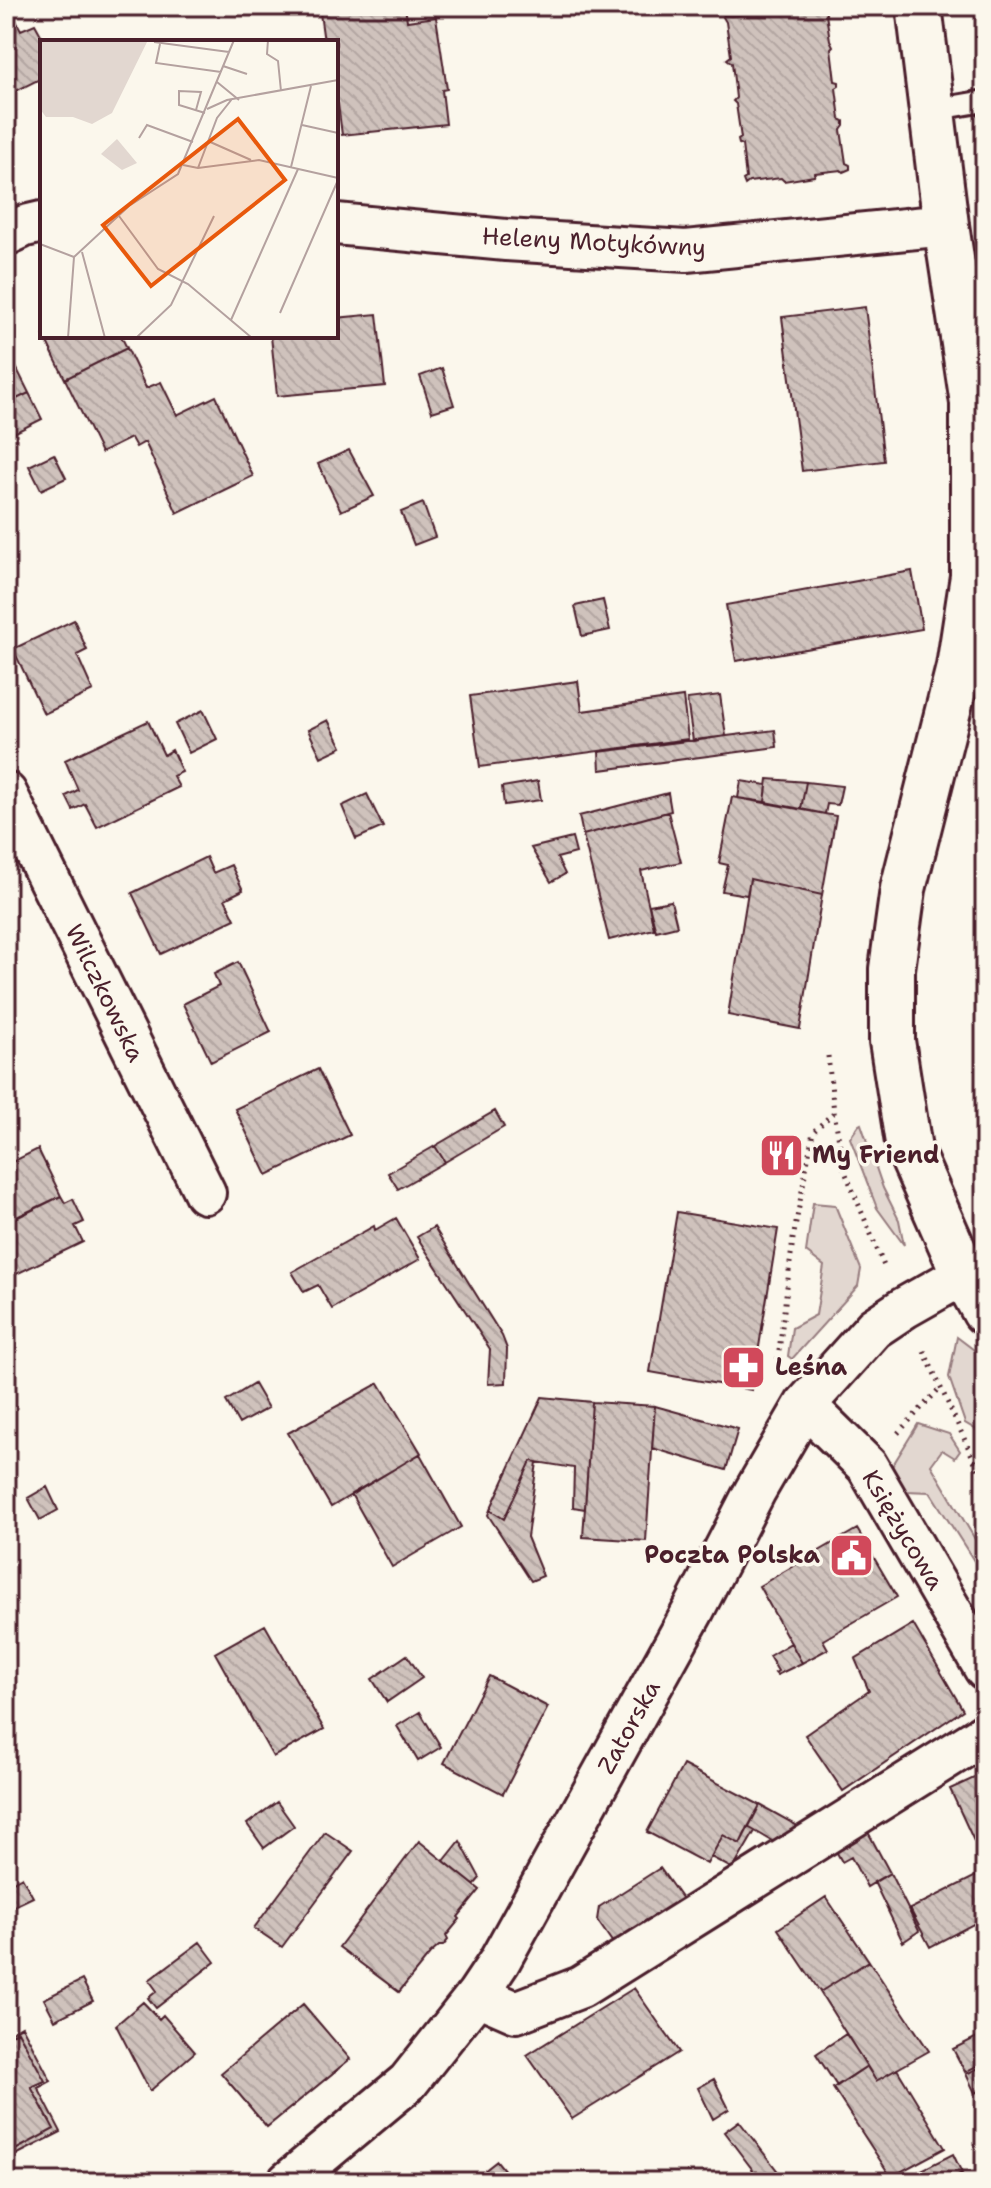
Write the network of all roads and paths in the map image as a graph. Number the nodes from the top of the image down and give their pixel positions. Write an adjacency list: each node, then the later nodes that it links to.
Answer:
1 (919, 6): 3 (street)
2 (985, 101): 3 (lane)
3 (932, 110): 6 (street)
4 (40, 222): 7 (street)
5 (338, 224): 6 (street, Heleny Motykówny)
6 (946, 225): 8 (street)
7 (6, 235)
8 (979, 446): 14 (street)
9 (6, 793): 12 (street, Wilczkowska)
10 (828, 1056): 11 (path)
11 (834, 1112): 13 (path); 18 (path)
12 (205, 1193)
13 (885, 1270)
14 (964, 1274): 15 (street); 18 (street, Zatorska)
15 (985, 1312)
16 (919, 1341): 17 (path)
17 (941, 1387): 19 (path); 20 (path)
18 (805, 1405): 19 (street, Księżycowa); 23 (street, Zatorska)
19 (867, 1466): 21 (street, Księżycowa)
20 (985, 1484)
21 (985, 1669)
22 (985, 1734): 23 (street)
23 (477, 1995): 24 (street, Zatorska)
24 (288, 2182)

